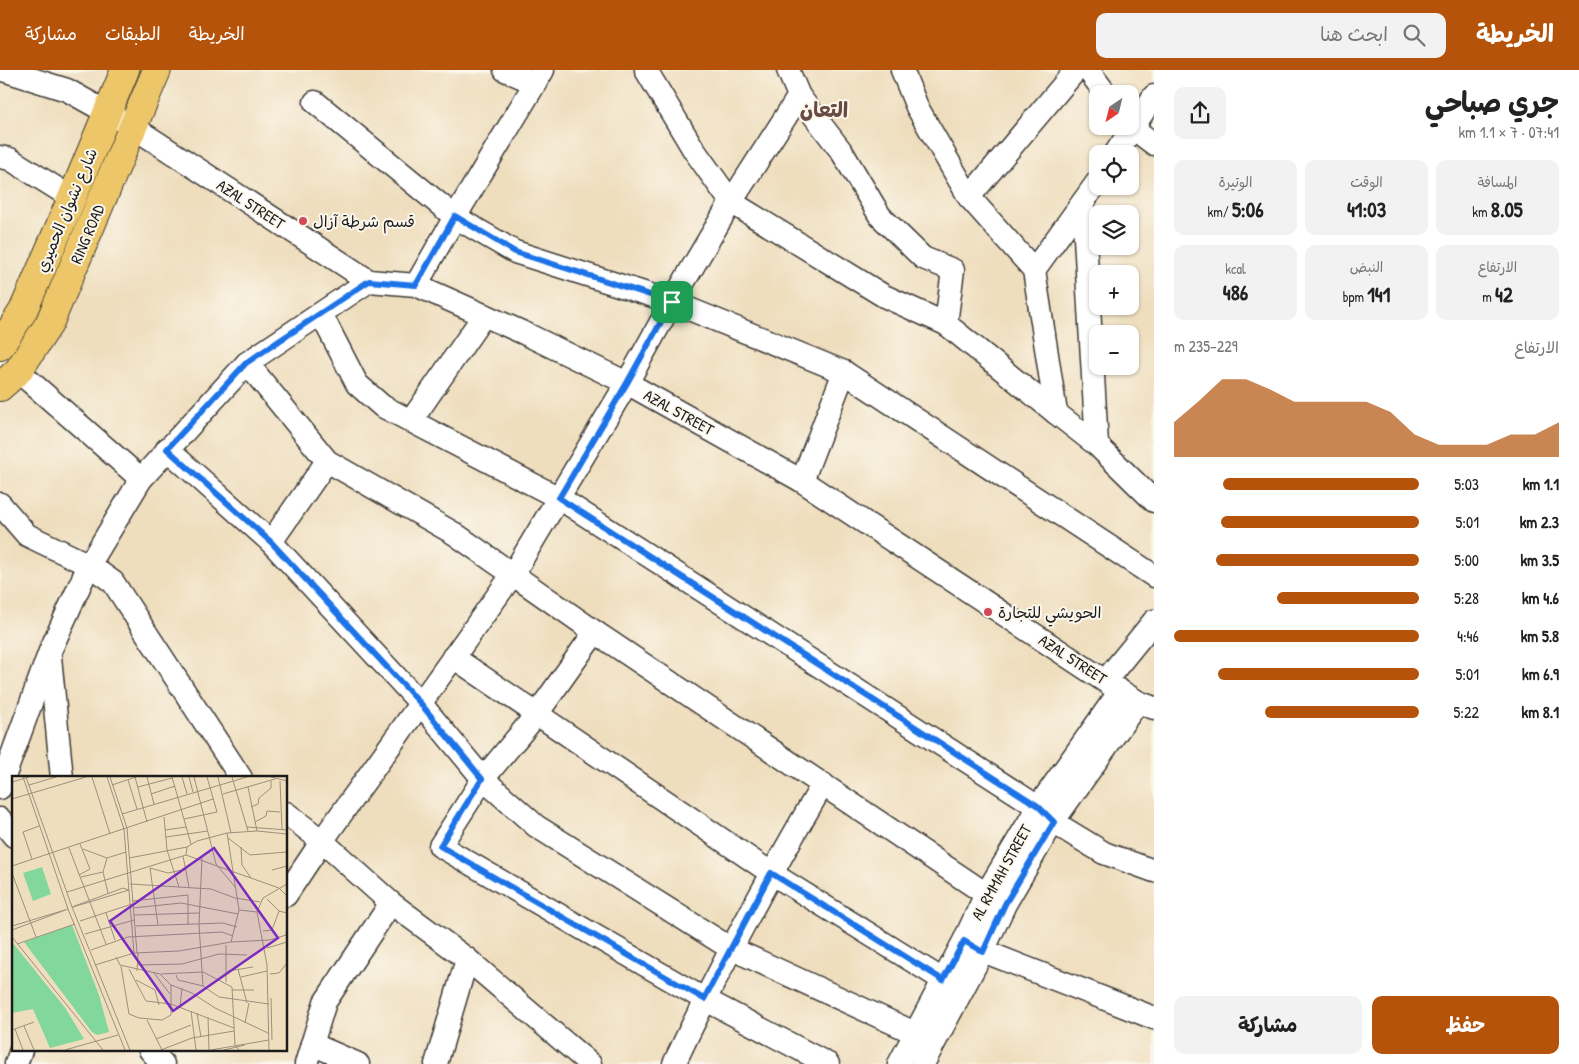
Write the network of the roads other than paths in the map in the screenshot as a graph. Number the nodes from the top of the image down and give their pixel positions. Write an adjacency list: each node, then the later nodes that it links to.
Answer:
1 (3, 70): 15 (street, AZAL STREET)
2 (124, 70): 15 (main road, شارع نشوان الحميري)
3 (157, 70): 17 (main road, RING ROAD)
4 (505, 70): 10 (street)
5 (646, 70): 24 (street)
6 (788, 70): 12 (street)
7 (902, 70): 22 (street)
8 (1076, 70): 22 (street)
9 (1088, 70): 11 (street)
10 (539, 77): 26 (street)
11 (1099, 85)
12 (799, 96): 24 (street); 33 (street)
13 (1154, 96): 16 (street)
14 (315, 102): 26 (street)
15 (107, 112): 17 (street, AZAL STREET); 23 (main road, شارع نشوان الحميري)
16 (1139, 117)
17 (133, 127): 28 (street, AZAL STREET); 37 (main road, RING ROAD)
18 (1139, 134): 19 (street)
19 (1154, 144)
20 (0, 157): 23 (street)
21 (1089, 194): 25 (street)
22 (969, 197): 27 (street)
23 (72, 198): 34 (main road, شارع نشوان الحميري)
24 (731, 202): 30 (street); 33 (street)
25 (1083, 202): 27 (street); 41 (street)
26 (455, 216): 29 (street); 30 (street)
27 (1034, 270): 39 (street)
28 (369, 281): 29 (street, AZAL STREET); 31 (street)
29 (416, 285): 32 (street, AZAL STREET)
30 (672, 302): 36 (street); 38 (street)
31 (321, 314): 35 (street); 40 (street)
32 (484, 315): 38 (street, AZAL STREET); 40 (street)
33 (946, 324): 39 (street)
34 (0, 346)
35 (246, 363): 42 (street); 43 (street)
36 (844, 372): 45 (street); 52 (street)
37 (9, 379): 44 (street)
38 (627, 383): 45 (street, AZAL STREET); 46 (street)
39 (1056, 413): 41 (street)
40 (411, 421): 46 (street)
41 (1097, 445): 47 (street)
42 (167, 449): 44 (street); 49 (street)
43 (327, 461): 49 (street); 51 (street)
44 (141, 479): 50 (street)
45 (802, 481): 57 (street, AZAL STREET)
46 (559, 498): 51 (street); 65 (street)
47 (1154, 501)
48 (0, 504): 50 (street)
49 (271, 542): 58 (street)
50 (89, 565): 55 (street); 61 (street)
51 (513, 574): 54 (street); 56 (street)
52 (1154, 576)
53 (1154, 621): 57 (street, AL RMMAH STREET)
54 (595, 632): 59 (street); 63 (street)
55 (50, 651): 60 (street); 64 (street)
56 (454, 657): 58 (street); 59 (street)
57 (1130, 695): 65 (street, AL RMMAH STREET)
58 (421, 704): 62 (street); 69 (street)
59 (537, 714): 62 (street); 71 (street)
60 (62, 776)
61 (240, 776)
62 (482, 779): 76 (street); 79 (street)
63 (823, 784): 71 (street); 73 (street)
64 (0, 788)
65 (1046, 814): 70 (street); 73 (street, AL RMMAH STREET); 75 (street, AL RMMAH STREET)
66 (288, 815): 69 (street)
67 (0, 819): 68 (street)
68 (12, 834)
69 (322, 841): 72 (street); 74 (street)
70 (1154, 871)
71 (771, 873): 76 (street); 78 (street)
72 (288, 892)
73 (986, 894): 75 (street, AL RMMAH STREET)
74 (391, 903): 77 (street); 84 (street)
75 (974, 946): 78 (street, AL RMMAH STREET); 80 (street); 93 (street, AL RMMAH STREET)
76 (730, 948): 79 (street); 81 (street)
77 (466, 959): 88 (street); 89 (street)
78 (943, 980): 81 (street, AL RMMAH STREET)
79 (704, 999): 90 (street); 91 (street)
80 (1154, 1018)
81 (915, 1034): 92 (street, AL RMMAH STREET)
82 (20, 1052): 85 (street)
83 (152, 1052): 86 (street)
84 (309, 1054): 87 (street)
85 (16, 1064)
86 (163, 1064)
87 (358, 1064)
88 (436, 1064)
89 (590, 1064)
90 (674, 1064)
91 (828, 1064)
92 (898, 1064)
93 (923, 1064)

